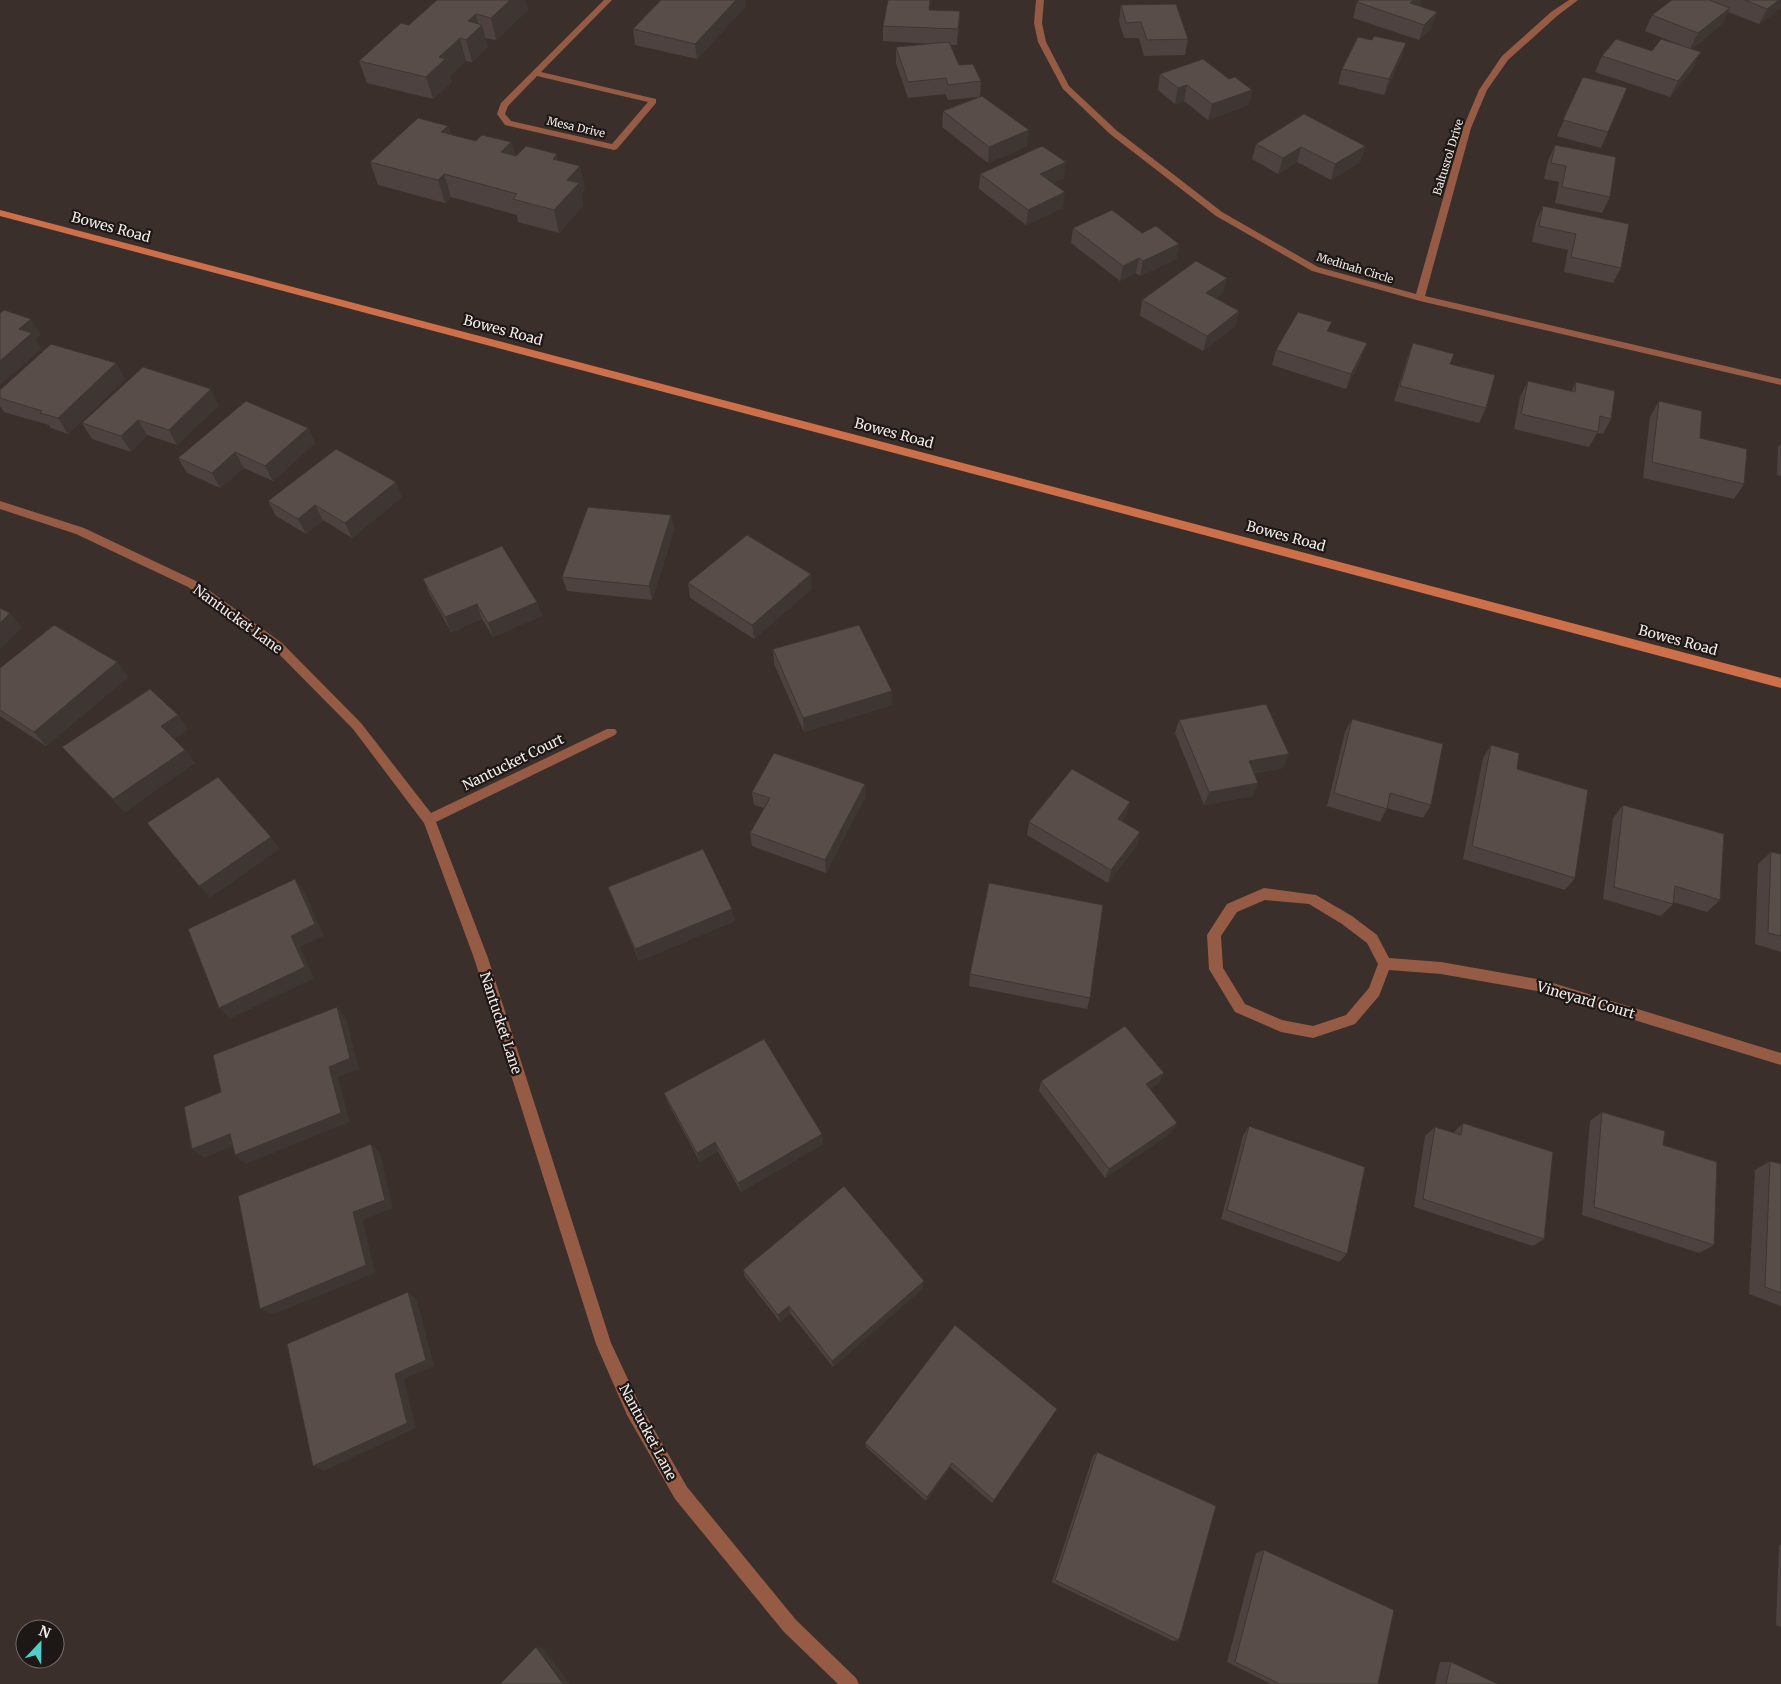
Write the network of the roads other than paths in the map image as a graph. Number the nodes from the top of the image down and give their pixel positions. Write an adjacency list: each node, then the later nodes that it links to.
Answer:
1 (608, 0): 4 (street, Mesa Drive)
2 (1040, 0): 6 (street, Medinah Circle)
3 (1574, 0): 6 (street, Baltusrol Drive)
4 (535, 73): 4 (street, Mesa Drive)
5 (1, 214): 9 (main road, Bowes Road)
6 (1420, 298): 7 (street, Medinah Circle)
7 (1781, 382)
8 (0, 505): 11 (street, Nantucket Lane)
9 (1781, 683)
10 (611, 732): 11 (street, Nantucket Court)
11 (429, 820): 14 (street, Nantucket Lane)
12 (1385, 964): 12 (street); 13 (street, Vineyard Court)
13 (1781, 1059)
14 (850, 1684)

